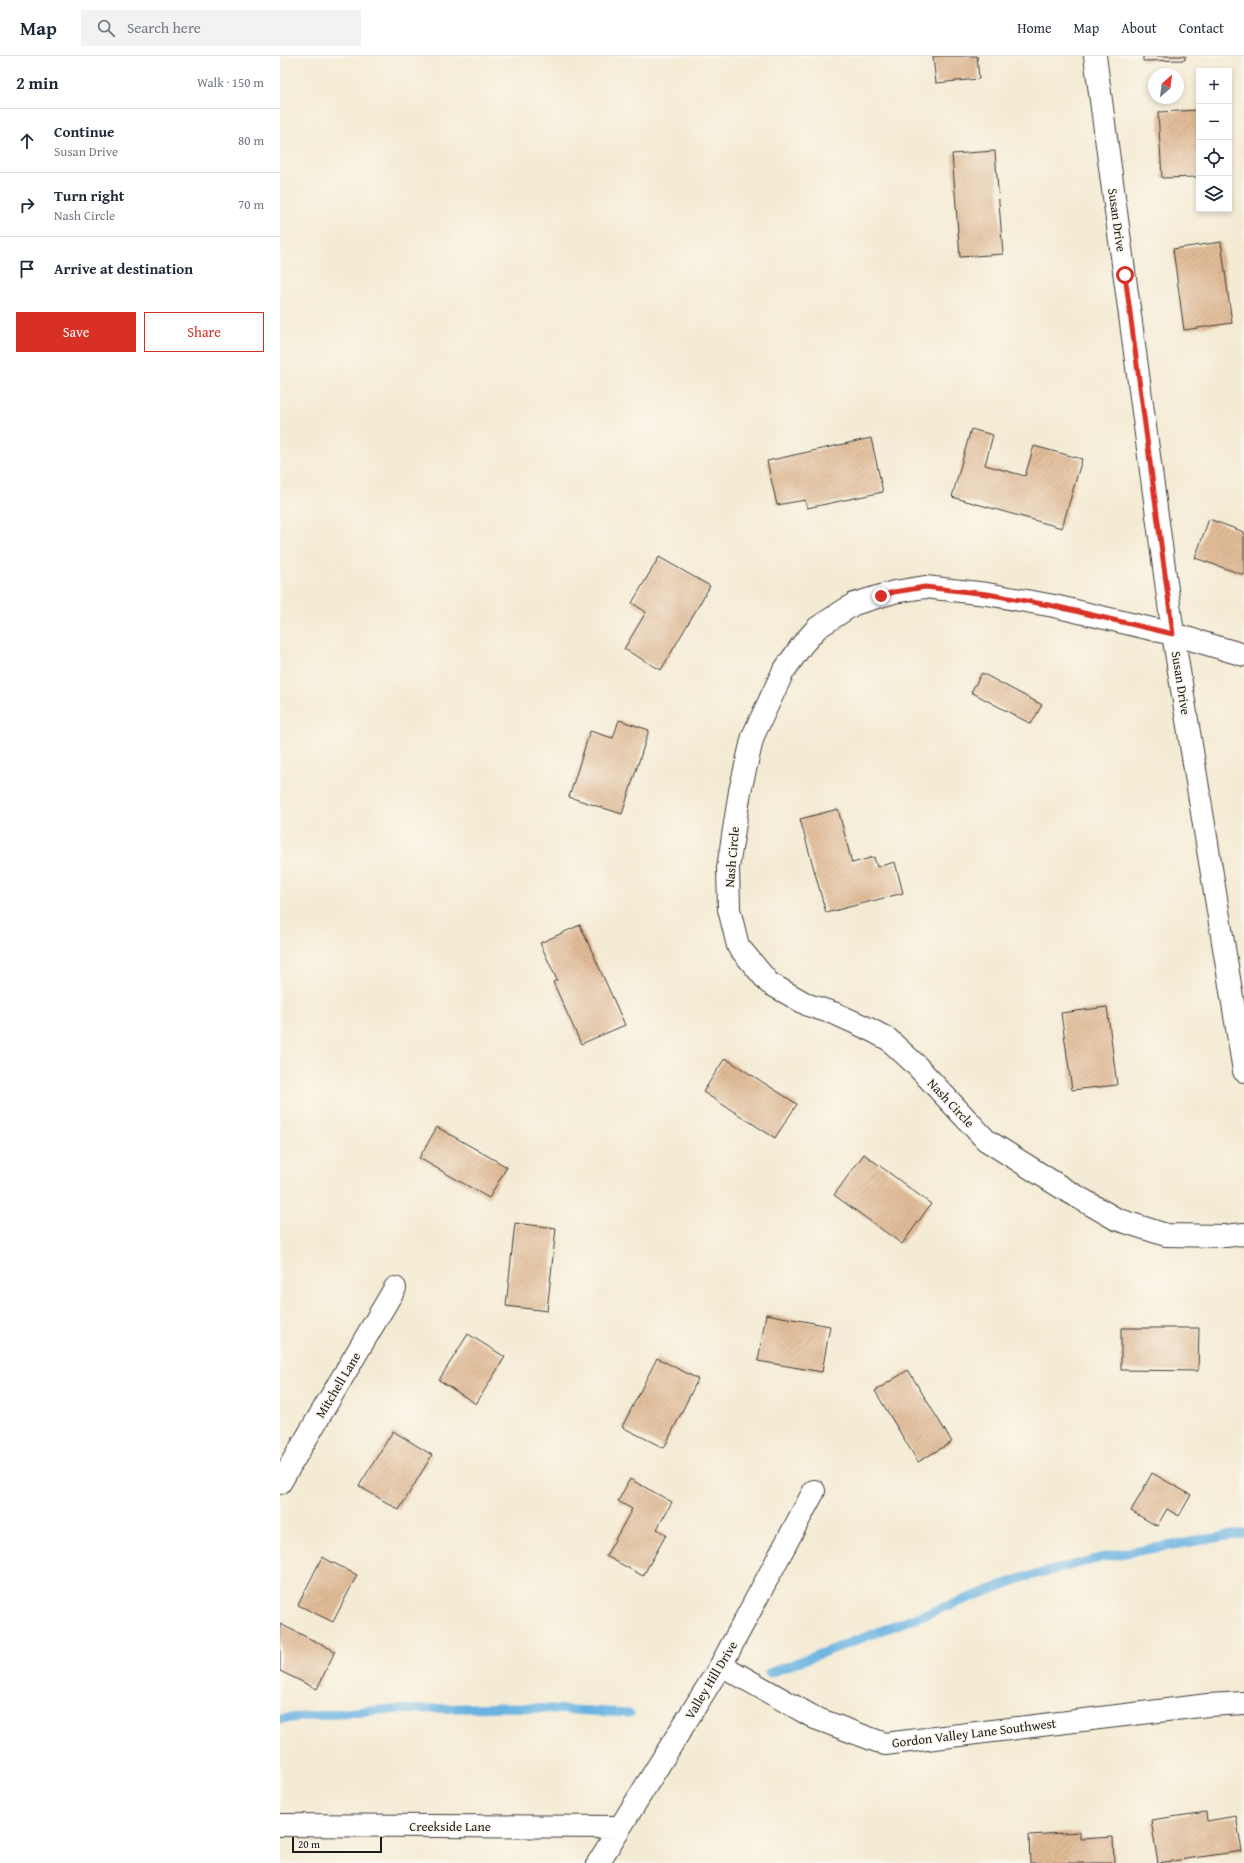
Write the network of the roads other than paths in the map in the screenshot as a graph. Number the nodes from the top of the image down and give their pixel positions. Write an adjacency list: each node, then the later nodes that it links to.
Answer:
1 (1095, 56): 2 (street, Susan Drive)
2 (1173, 634): 3 (street, Nash Circle); 4 (street, Susan Drive); 5 (street, Nash Circle)
3 (1244, 655)
4 (1244, 1071)
5 (1244, 1234)
6 (395, 1288): 7 (street, Mitchell Lane)
7 (280, 1483)
8 (814, 1491): 9 (street, Valley Hill Drive)
9 (721, 1665): 10 (street, Gordon Valley Lane Southwest); 12 (street, Valley Hill Drive)
10 (1244, 1703)
11 (280, 1825): 12 (street, Creekside Lane)
12 (619, 1828): 13 (street, Valley Hill Drive)
13 (598, 1863)

